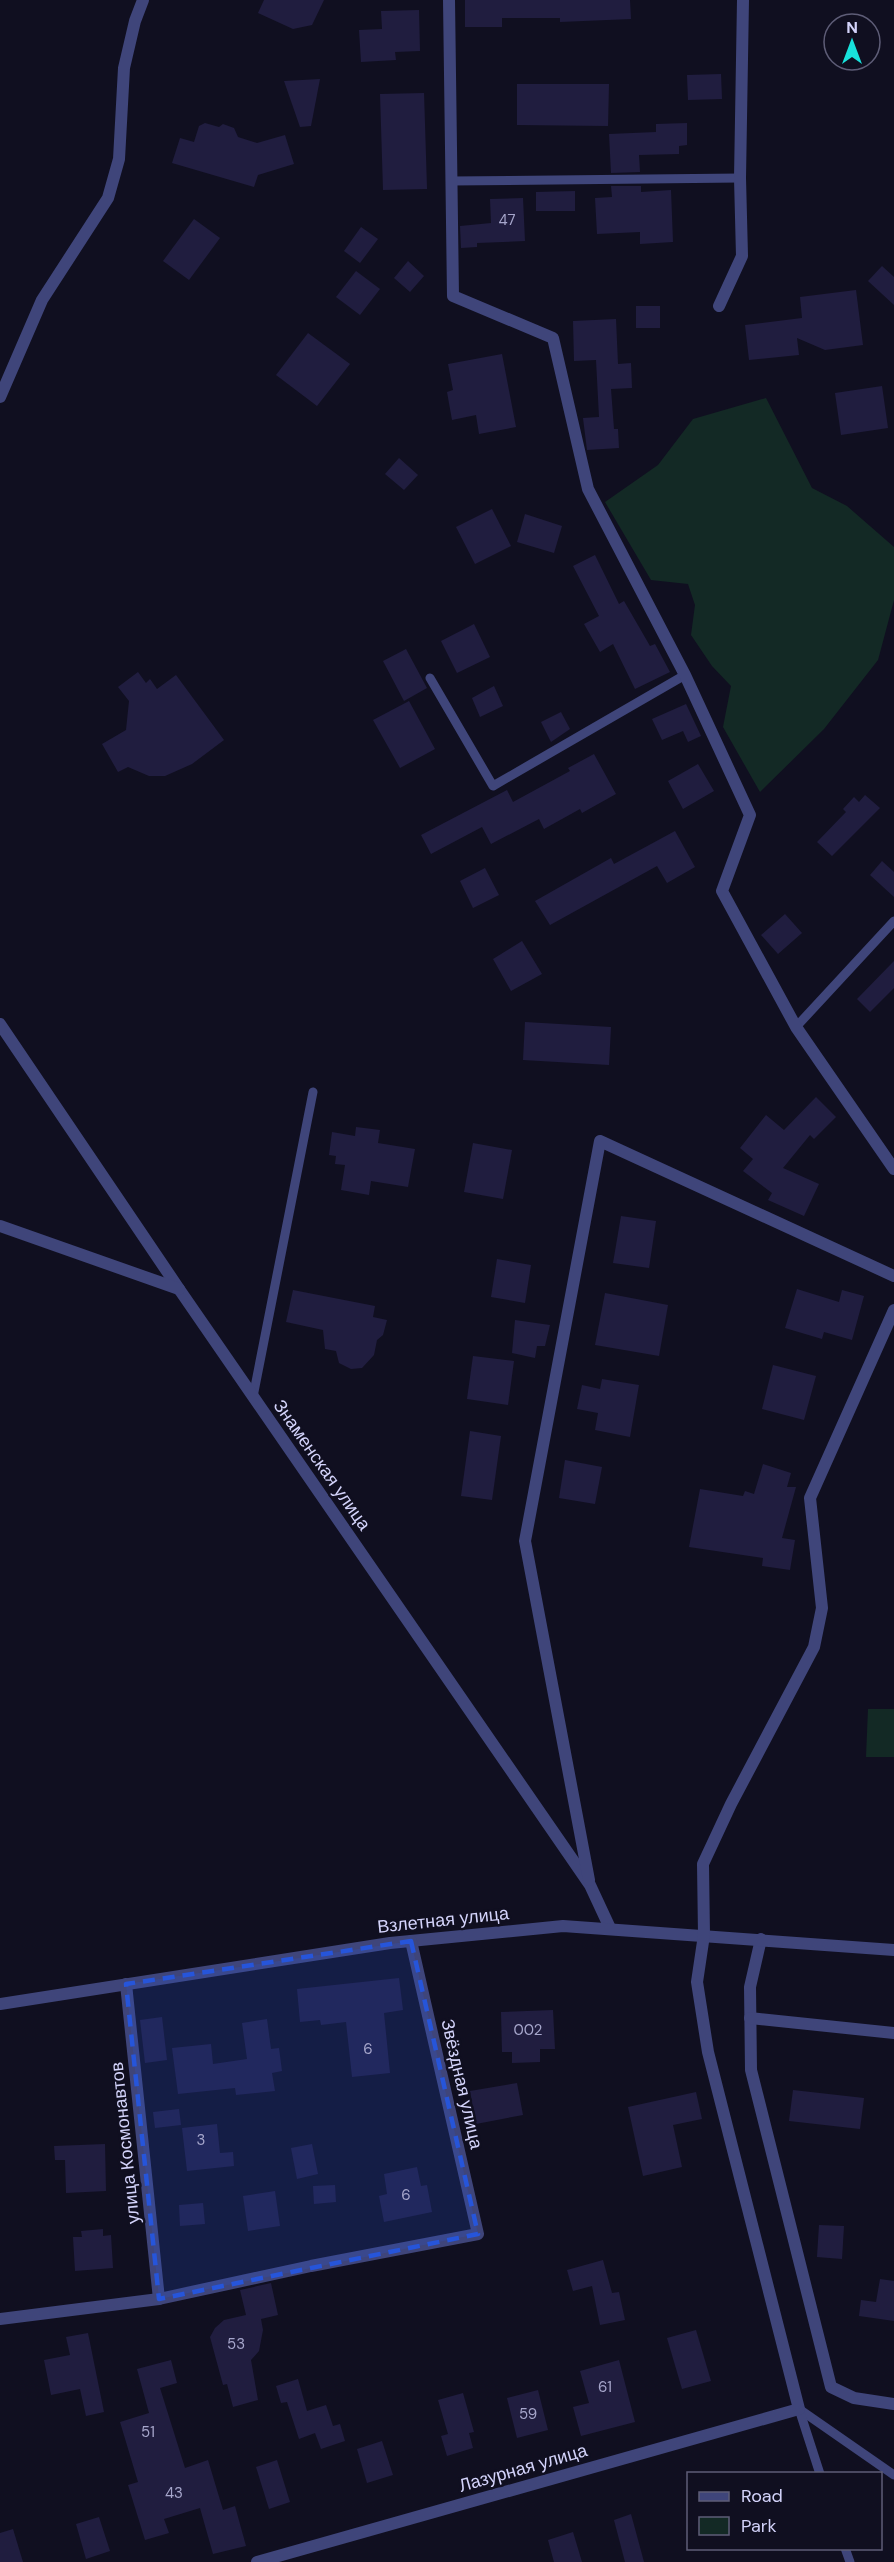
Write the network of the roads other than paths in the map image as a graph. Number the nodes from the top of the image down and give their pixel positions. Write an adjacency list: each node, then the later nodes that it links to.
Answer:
1 (143, 0): 7 (street)
2 (449, 0): 5 (street)
3 (743, 0): 4 (street)
4 (740, 178): 5 (lane); 6 (street)
5 (451, 181): 8 (street)
6 (719, 306)
7 (0, 397)
8 (685, 675): 9 (lane); 12 (street)
9 (430, 678)
10 (894, 921): 12 (lane)
11 (0, 1024): 17 (street, Знаменская улица)
12 (796, 1027): 14 (street)
13 (313, 1092): 19 (lane)
14 (894, 1169)
15 (0, 1226): 17 (street)
16 (894, 1276): 20 (street)
17 (179, 1289): 19 (street, Знаменская улица)
18 (894, 1310): 22 (street)
19 (254, 1397): 20 (street, Знаменская улица)
20 (590, 1885): 21 (street, Знаменская улица)
21 (610, 1928): 22 (street, Взлетная улица); 24 (street, Взлетная улица)
22 (704, 1935): 23 (street, Взлетная улица); 33 (street)
23 (760, 1940): 25 (street, Взлетная улица); 28 (street)
24 (411, 1941): 26 (street, Взлетная улица); 30 (street, Звёздная улица)
25 (894, 1950)
26 (126, 1984): 27 (street, Взлетная улица); 30 (street, улица Космонавтов)
27 (0, 2004)
28 (750, 2018): 29 (street); 32 (street)
29 (894, 2033)
30 (159, 2299): 31 (street)
31 (0, 2319)
32 (894, 2404)
33 (799, 2409): 34 (lane); 35 (lane); 36 (street, Лазурная улица)
34 (819, 2472)
35 (894, 2475)
36 (257, 2562)

